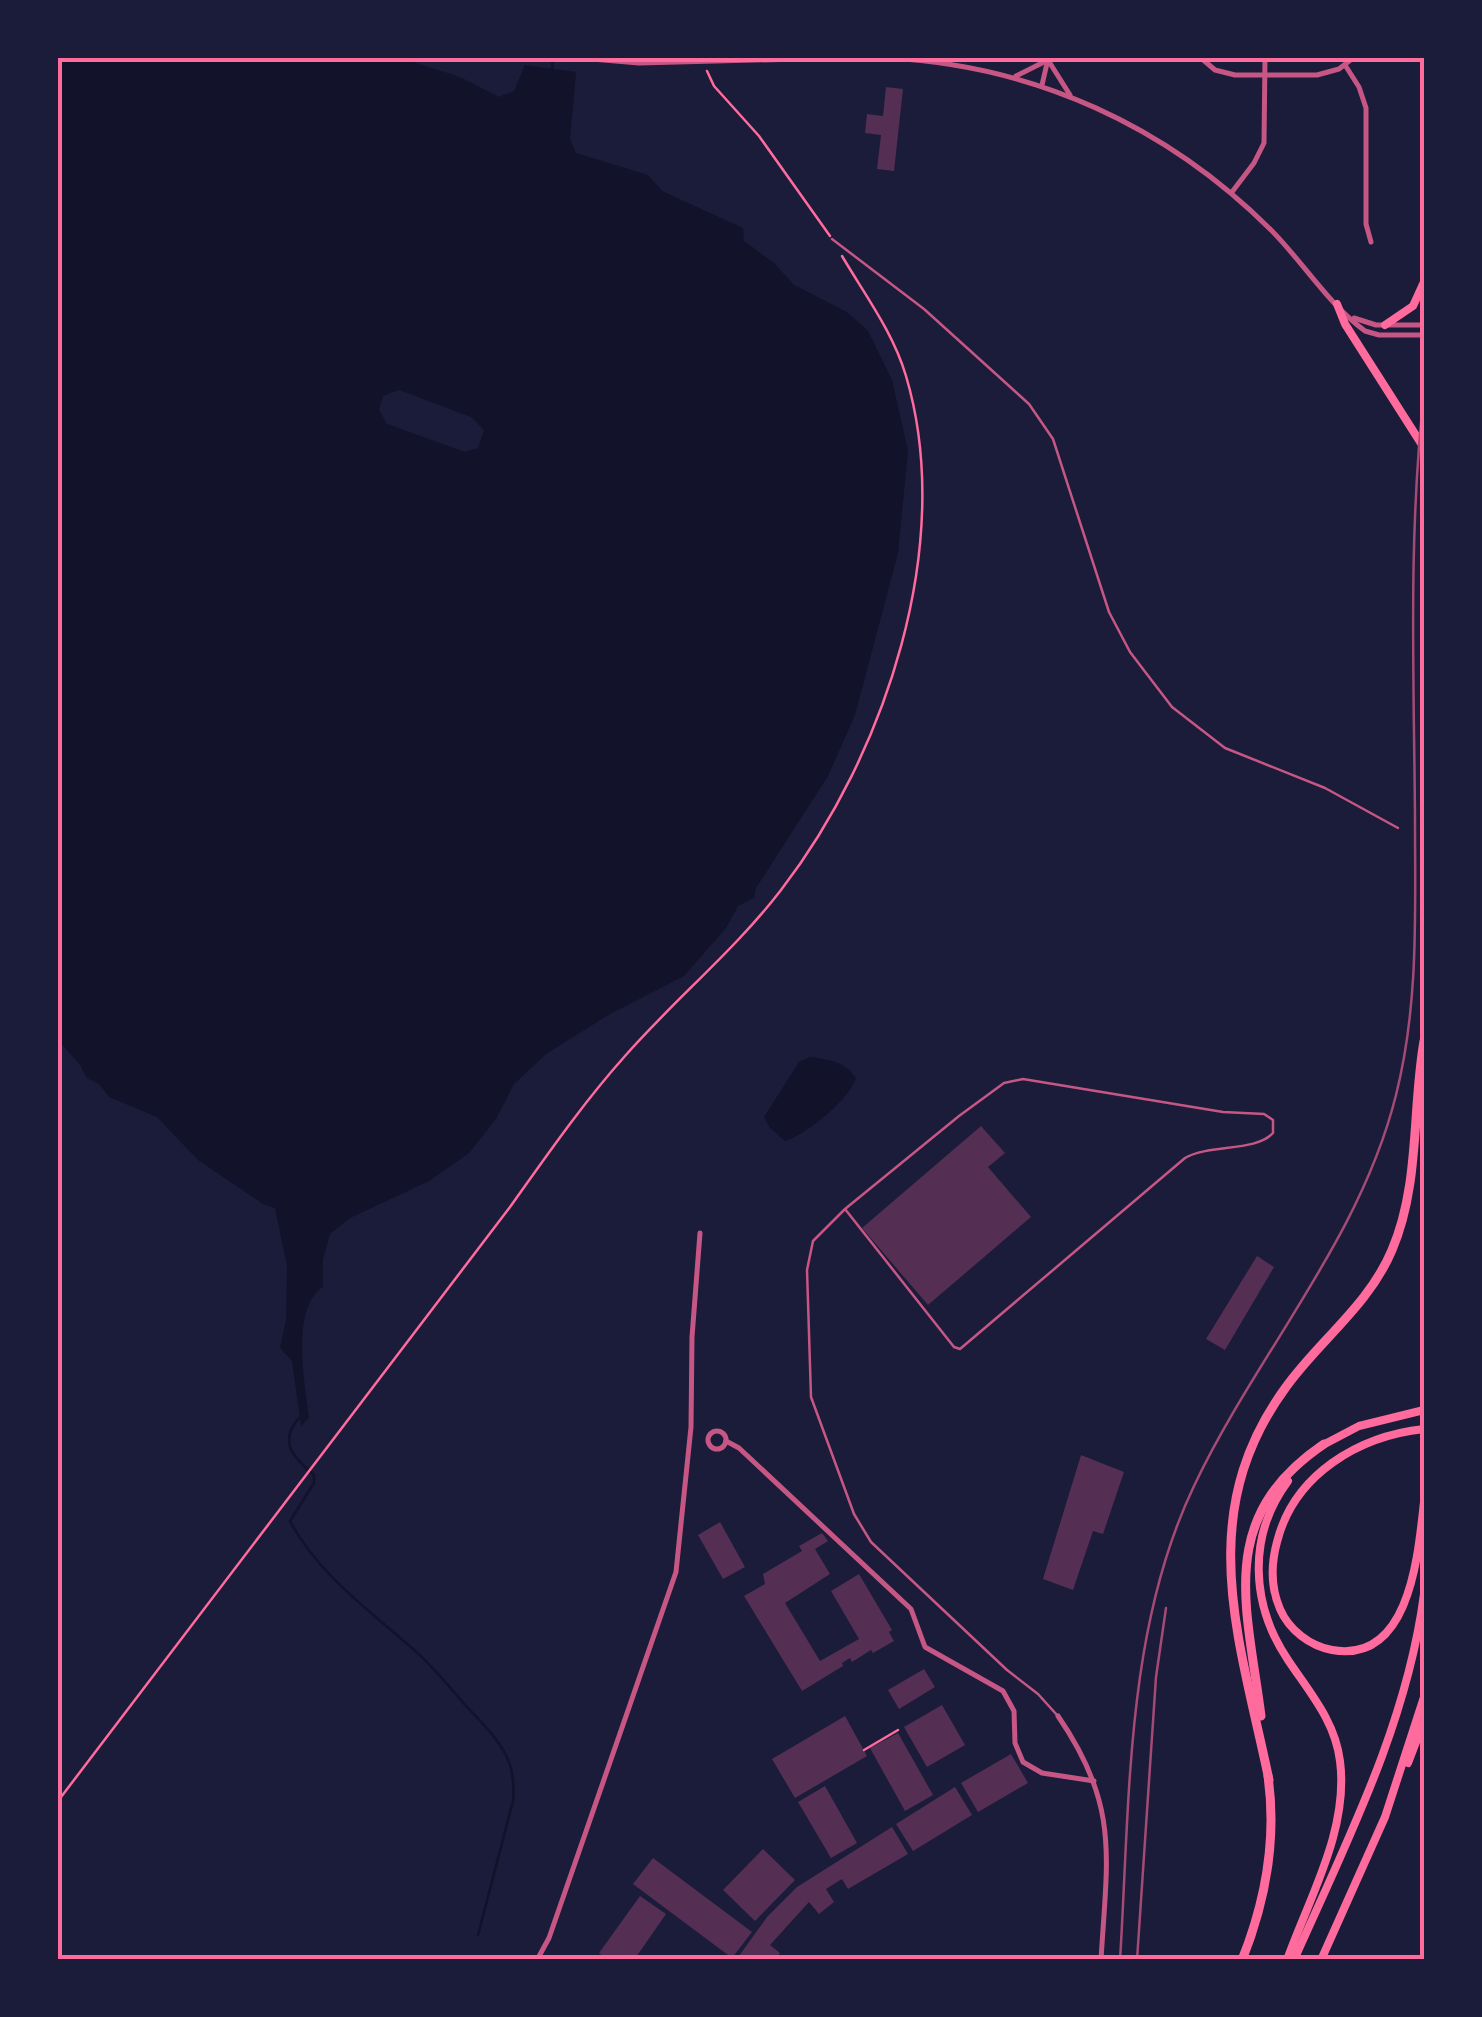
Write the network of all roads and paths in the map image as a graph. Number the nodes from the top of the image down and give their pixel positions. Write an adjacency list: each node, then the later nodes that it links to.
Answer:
1 (580, 58): 2 (street)
2 (588, 58): 9 (street)
3 (837, 58): 9 (street)
4 (887, 58): 12 (street)
5 (1201, 58): 11 (street)
6 (1265, 58): 11 (street)
7 (1353, 58): 10 (street)
8 (1048, 59): 12 (street); 13 (street); 14 (street)
9 (702, 62): 16 (path)
10 (1345, 65): 11 (street); 17 (street)
11 (1265, 75): 15 (street)
12 (1013, 77): 13 (street)
13 (1042, 85): 14 (street)
14 (1070, 96): 15 (street)
15 (1232, 192): 19 (street)
16 (832, 240): 25 (lane); 42 (path)
17 (1371, 242)
18 (1424, 282): 21 (main road)
19 (1336, 304): 20 (street); 24 (main road)
20 (1351, 317): 21 (street); 23 (street)
21 (1385, 325): 22 (street)
22 (1424, 325)
23 (1424, 335)
24 (1424, 448)
25 (1398, 828)
26 (1424, 1041): 40 (highway)
27 (844, 1209): 27 (lane); 36 (lane)
28 (700, 1233): 44 (street)
29 (1424, 1410): 32 (main road)
30 (1424, 1430): 33 (main road)
31 (726, 1441): 41 (street)
32 (1324, 1444): 40 (highway); 47 (main road)
33 (1424, 1502)
34 (1424, 1594): 47 (main road)
35 (1424, 1697): 43 (main road)
36 (1058, 1716): 41 (street)
37 (1424, 1721): 43 (main road)
38 (898, 1730): 39 (path)
39 (864, 1750)
40 (1269, 1780): 46 (highway)
41 (1094, 1781): 45 (street)
42 (58, 1801)
43 (1385, 1817): 48 (main road)
44 (537, 1960)
45 (1100, 1960)
46 (1242, 1960)
47 (1290, 1960)
48 (1322, 1960)

